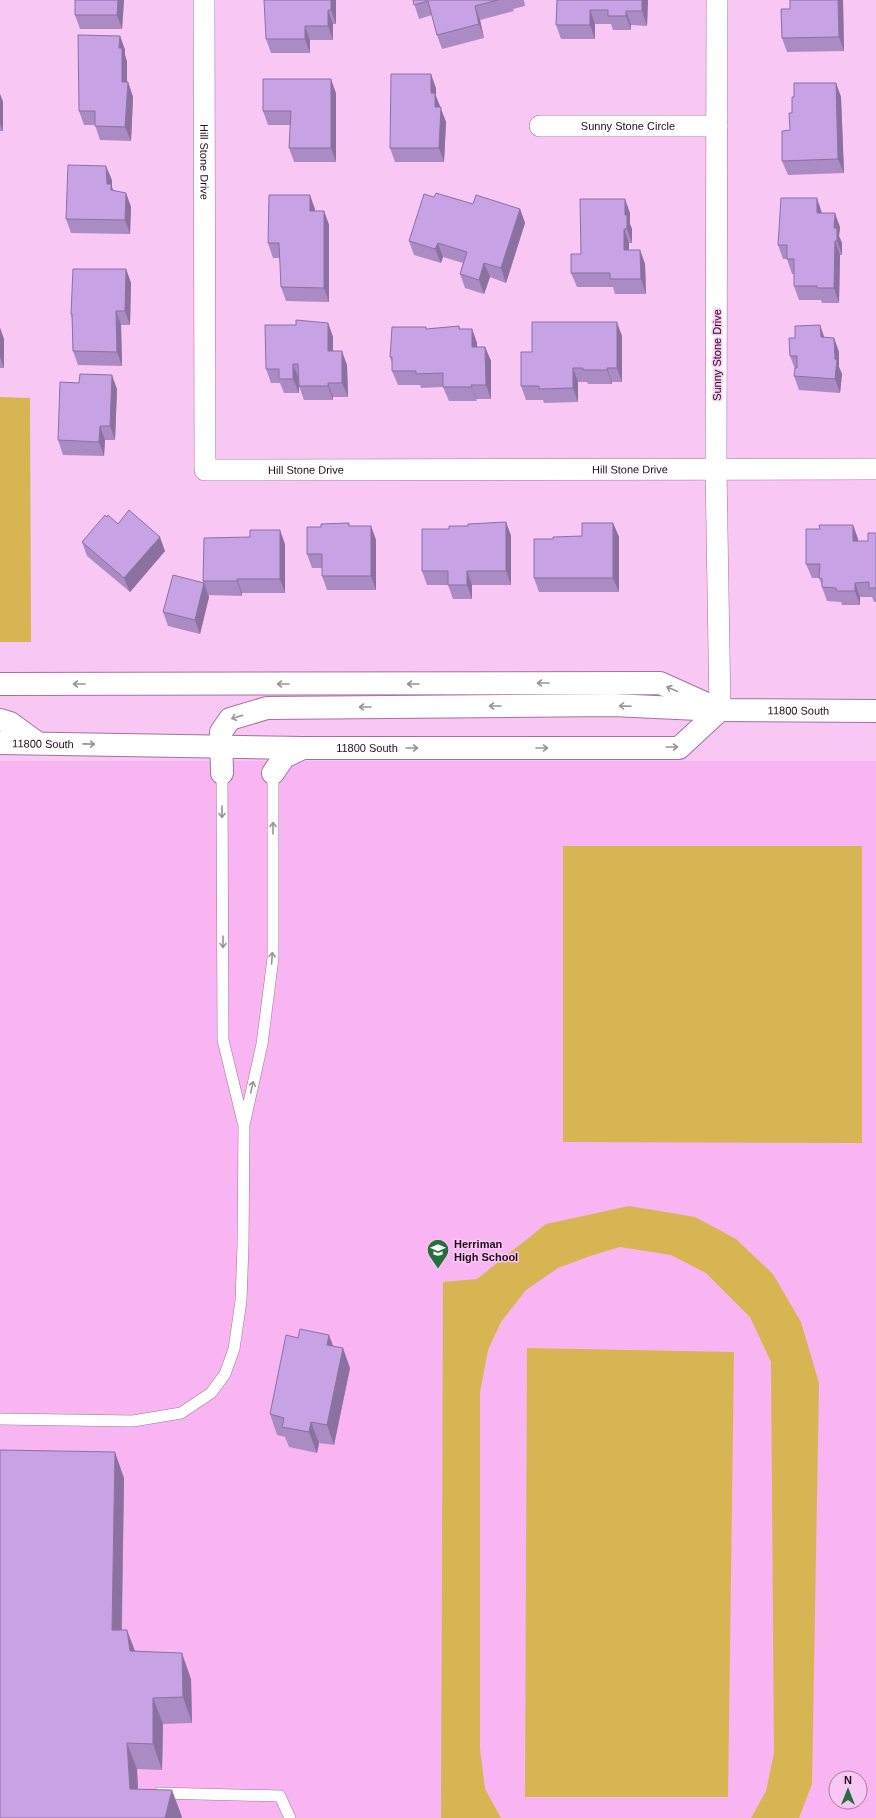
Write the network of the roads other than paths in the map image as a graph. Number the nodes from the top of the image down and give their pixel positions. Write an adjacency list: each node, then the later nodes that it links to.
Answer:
1 (204, 0): 5 (street, Hill Stone Drive)
2 (717, 0): 4 (street, Sunny Stone Drive)
3 (540, 126): 4 (street, Sunny Stone Circle)
4 (717, 126): 5 (street, Sunny Stone Drive)
5 (716, 469): 6 (street, Hill Stone Drive); 8 (street, Sunny Stone Drive)
6 (876, 469)
7 (0, 684): 8 (main road, 11800 South, one-way to 7)
8 (720, 710): 9 (main road, 11800 South); 13 (main road, one-way to 13); 14 (main road, 11800 South, one-way to 8)
9 (876, 711)
10 (0, 720): 11 (main road)
11 (36, 742): 12 (main road, 11800 South); 13 (main road, 11800 South, one-way to 13)
12 (0, 743)
13 (221, 746): 14 (main road, 11800 South); 16 (main road)
14 (303, 748): 15 (main road)
15 (273, 772): 17 (lane, one-way to 15)
16 (222, 773): 17 (lane, one-way to 17)
17 (244, 1125): 18 (lane)
18 (0, 1419)
19 (154, 1792): 20 (lane)
20 (290, 1818)

